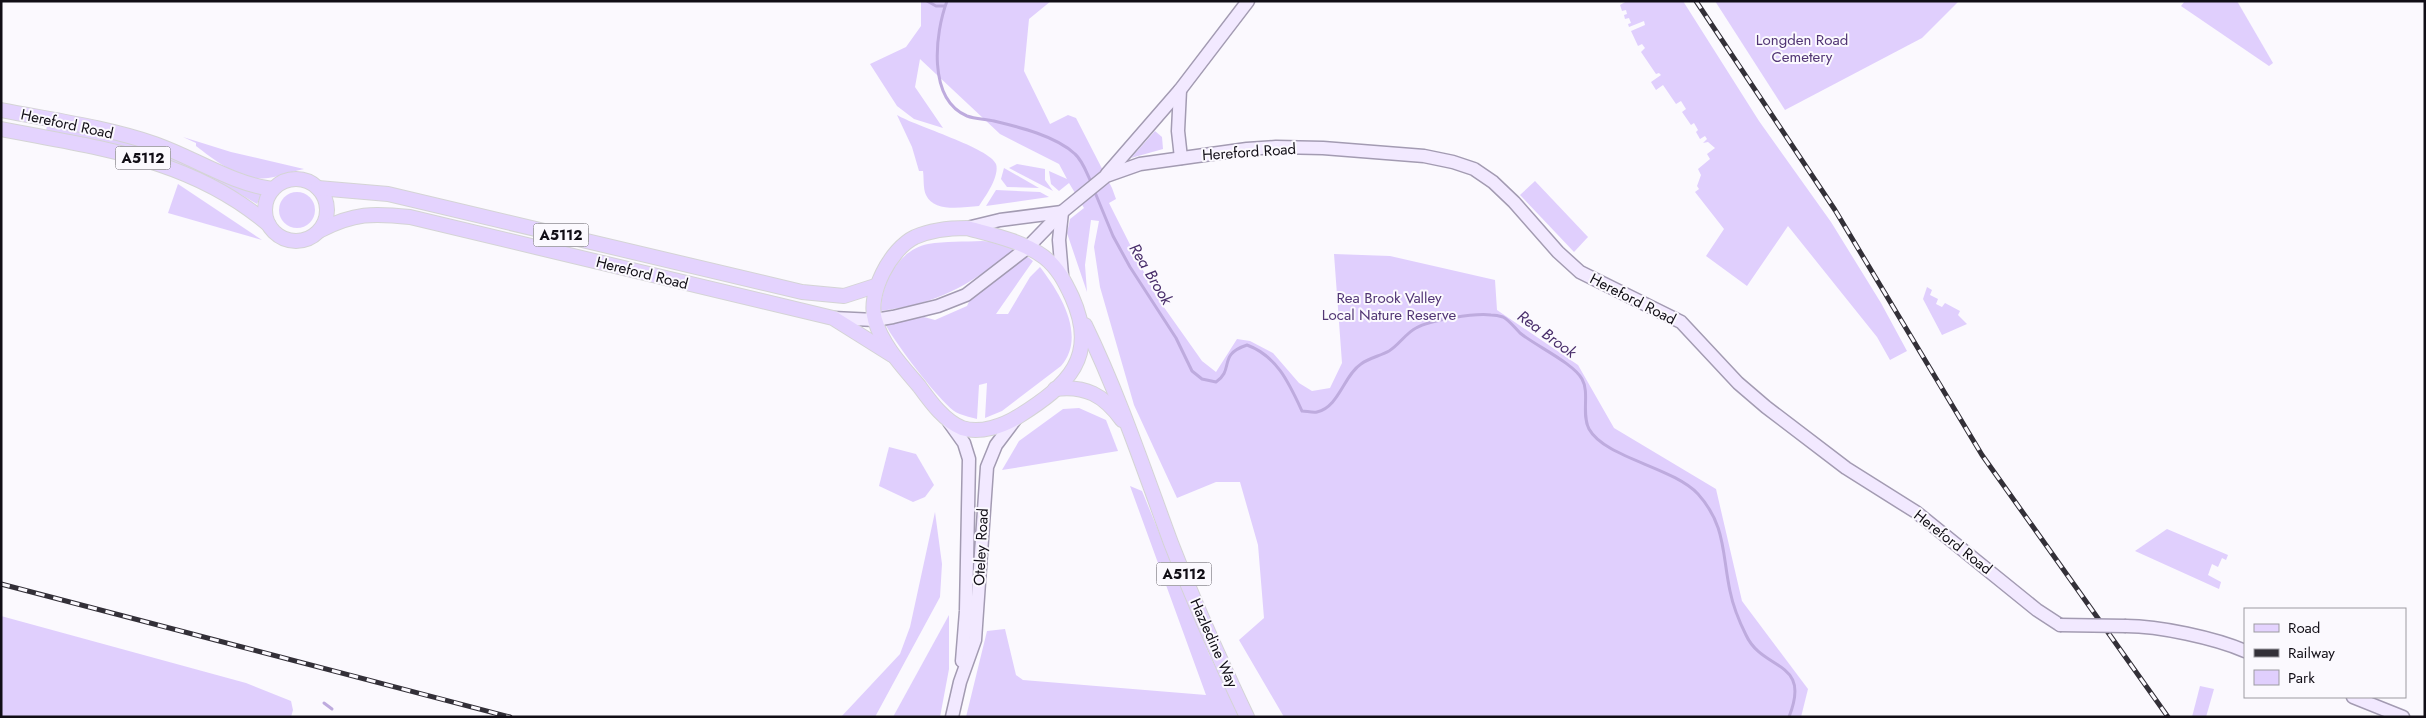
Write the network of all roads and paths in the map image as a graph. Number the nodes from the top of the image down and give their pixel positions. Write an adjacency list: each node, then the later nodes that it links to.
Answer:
1 (1248, 1): 2 (main road)
2 (1180, 90): 5 (main road); 6 (main road)
3 (1, 110): 8 (main road, Hereford Road / A5112)
4 (1, 129): 10 (main road, Hereford Road / A5112)
5 (1181, 158): 6 (main road, Hereford Road); 24 (main road, Hereford Road, bridge)
6 (1106, 176): 9 (main road, Hereford Road)
7 (318, 188): 8 (main road, A5112); 12 (main road); 15 (main road, Hereford Road / A5112)
8 (272, 189): 10 (main road)
9 (1062, 212): 11 (main road); 13 (main road, Hereford Road); 14 (main road)
10 (269, 226): 12 (main road, A5112)
11 (967, 228): 13 (main road, Hazledine Way); 15 (main road)
12 (321, 230): 17 (main road, Hereford Road / A5112)
13 (1027, 248): 14 (main road, Hazledine Way); 18 (main road, Hereford Road)
14 (1062, 276): 16 (main road, Hazledine Way)
15 (875, 286): 18 (main road)
16 (1079, 312): 20 (main road); 23 (main road, Hazledine Way / A5112)
17 (833, 318): 18 (main road, Hereford Road); 19 (main road, Hereford Road / A5112)
18 (875, 320): 19 (main road)
19 (896, 358): 22 (main road)
20 (1055, 390): 21 (main road); 23 (main road, Hazledine Way / A5112)
21 (1017, 417): 22 (main road); 25 (main road, Oteley Road)
22 (949, 422): 25 (main road, Oteley Road)
23 (1128, 429): 28 (main road, Hazledine Way / A5112)
24 (2244, 651)
25 (960, 682): 27 (main road, Oteley Road)
26 (2356, 698): 29 (main road)
27 (952, 717)
28 (1247, 717)
29 (2403, 717)

